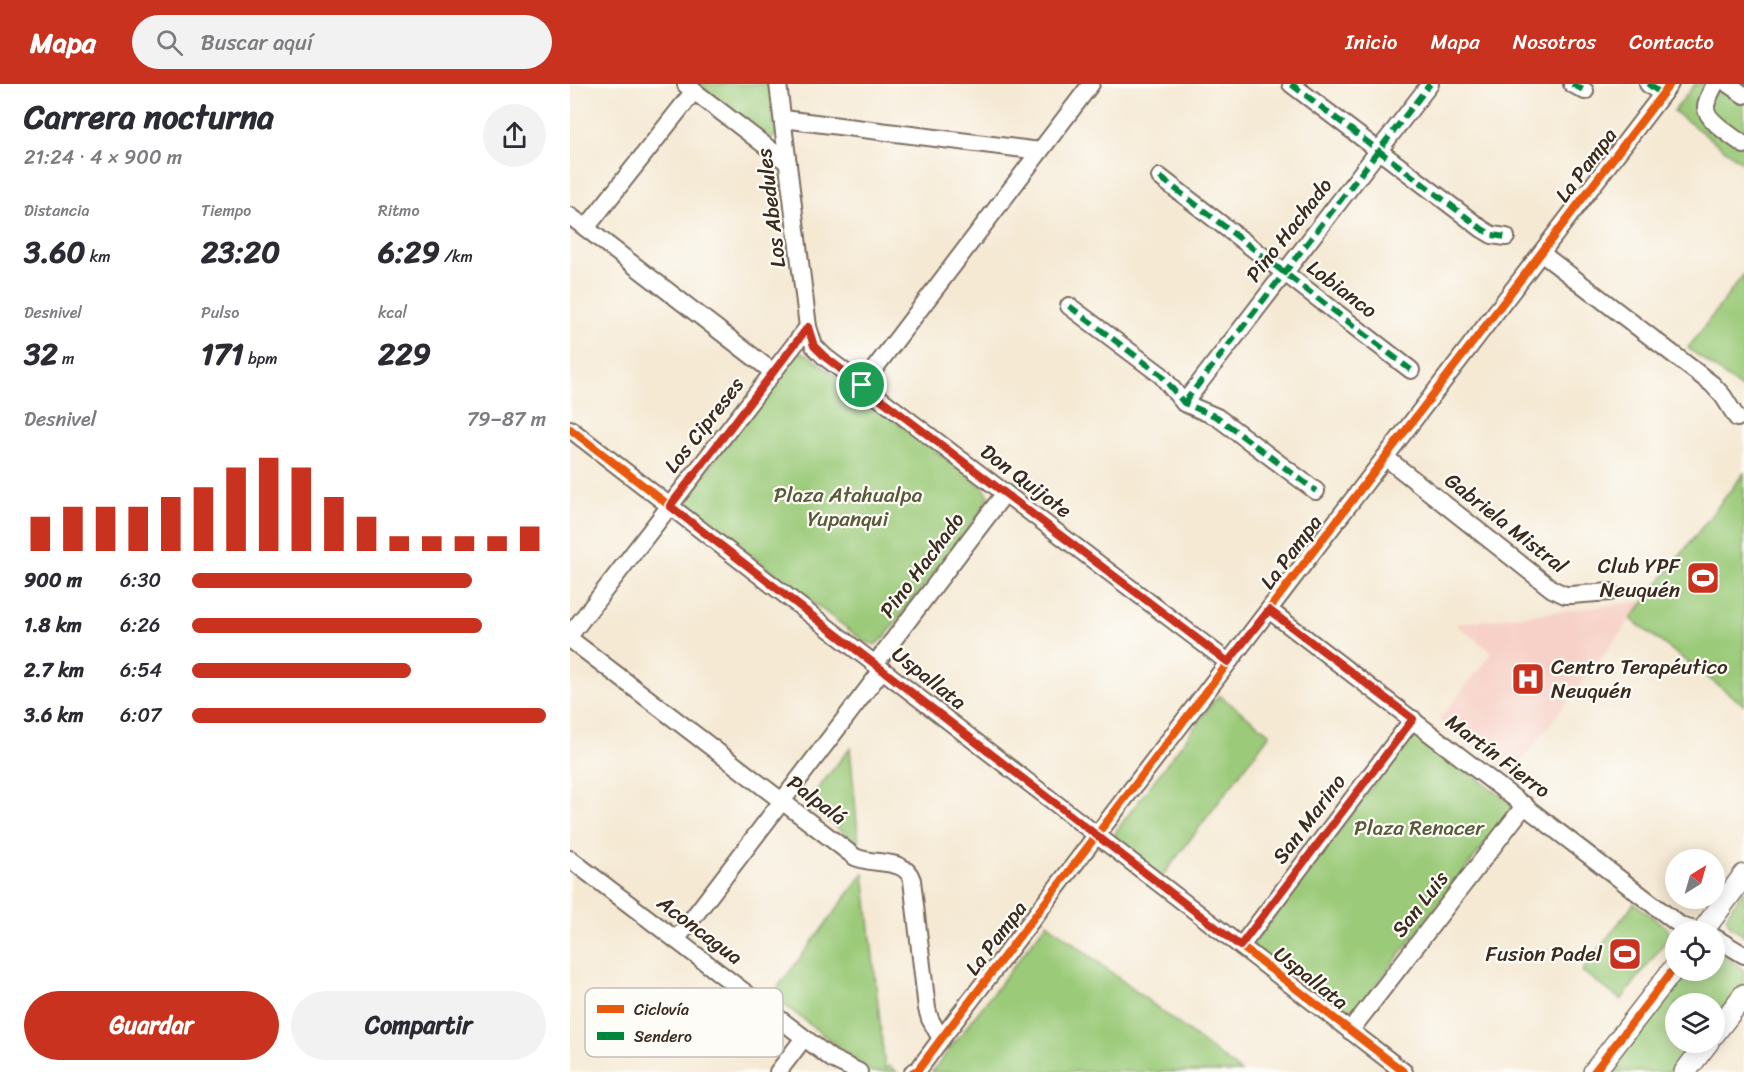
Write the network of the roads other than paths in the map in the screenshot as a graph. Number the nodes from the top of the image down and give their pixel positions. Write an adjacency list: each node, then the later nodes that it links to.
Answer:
1 (778, 84): 11 (street, Los Abedules)
2 (1091, 84): 13 (street)
3 (1290, 84): 14 (street)
4 (1430, 84): 14 (street, Pino Hachado)
5 (1648, 84): 9 (street)
6 (1715, 84): 12 (street)
7 (1728, 84): 10 (street)
8 (690, 87): 15 (street); 18 (street)
9 (1666, 89): 20 (street, La Pampa)
10 (1744, 95)
11 (783, 118): 13 (street); 15 (street, Los Abedules)
12 (1744, 145)
13 (1040, 151): 26 (street)
14 (1379, 151): 19 (street); 21 (street, Pino Hachado)
15 (788, 163): 23 (street, Los Abedules)
16 (1160, 177): 21 (street, Lobianco)
17 (570, 216): 18 (street)
18 (586, 228): 25 (street)
19 (1506, 237)
20 (1541, 253): 28 (street); 30 (street, La Pampa)
21 (1285, 273): 24 (street, Lobianco); 27 (street, Pino Hachado)
22 (1069, 306): 27 (street)
23 (808, 327): 25 (street, Los Cipreses); 26 (street, Don Quijote)
24 (1411, 370)
25 (773, 372): 33 (street, Los Cipreses)
26 (862, 385): 32 (street, Don Quijote)
27 (1184, 403): 31 (street)
28 (1737, 418)
29 (570, 429): 33 (street, Uspallata)
30 (1385, 457): 34 (street, Gabriela Mistral); 35 (street, La Pampa)
31 (1316, 491)
32 (1005, 493): 37 (street, Don Quijote); 38 (street, Pino Hachado)
33 (670, 506): 36 (street, Los Cipreses); 38 (street, Uspallata)
34 (1610, 592)
35 (1269, 610): 37 (street, La Pampa); 39 (street, Martín Fierro)
36 (570, 637): 40 (street, Palpalá)
37 (1228, 662): 42 (street, La Pampa)
38 (879, 667): 40 (street, Pino Hachado); 42 (street, Uspallata)
39 (1413, 719): 41 (street, Martín Fierro); 49 (street, San Marino)
40 (781, 801): 47 (street, Pino Hachado); 58 (street, Palpalá)
41 (1525, 805): 45 (street, Martín Fierro); 56 (street, San Luis)
42 (1097, 835): 49 (street, Uspallata); 58 (street, La Pampa)
43 (570, 859): 47 (street, Aconcagua)
44 (1744, 875): 46 (main road)
45 (1675, 921)
46 (1710, 921)
47 (676, 940): 52 (street, Aconcagua)
48 (1725, 944): 50 (street)
49 (1240, 946): 56 (street, Uspallata)
50 (1744, 955)
51 (1665, 980): 65 (main road)
52 (739, 988)
53 (1744, 995): 54 (main road)
54 (1725, 1020)
55 (783, 1022): 57 (street, Aconcagua)
56 (1350, 1031): 64 (street, Uspallata)
57 (804, 1038): 60 (street, Aconcagua); 62 (street)
58 (942, 1039): 61 (street, La Pampa)
59 (1700, 1053): 66 (main road)
60 (836, 1066): 63 (street, Aconcagua)
61 (916, 1071)
62 (778, 1072)
63 (859, 1072)
64 (1404, 1072)
65 (1594, 1072)
66 (1685, 1072)

